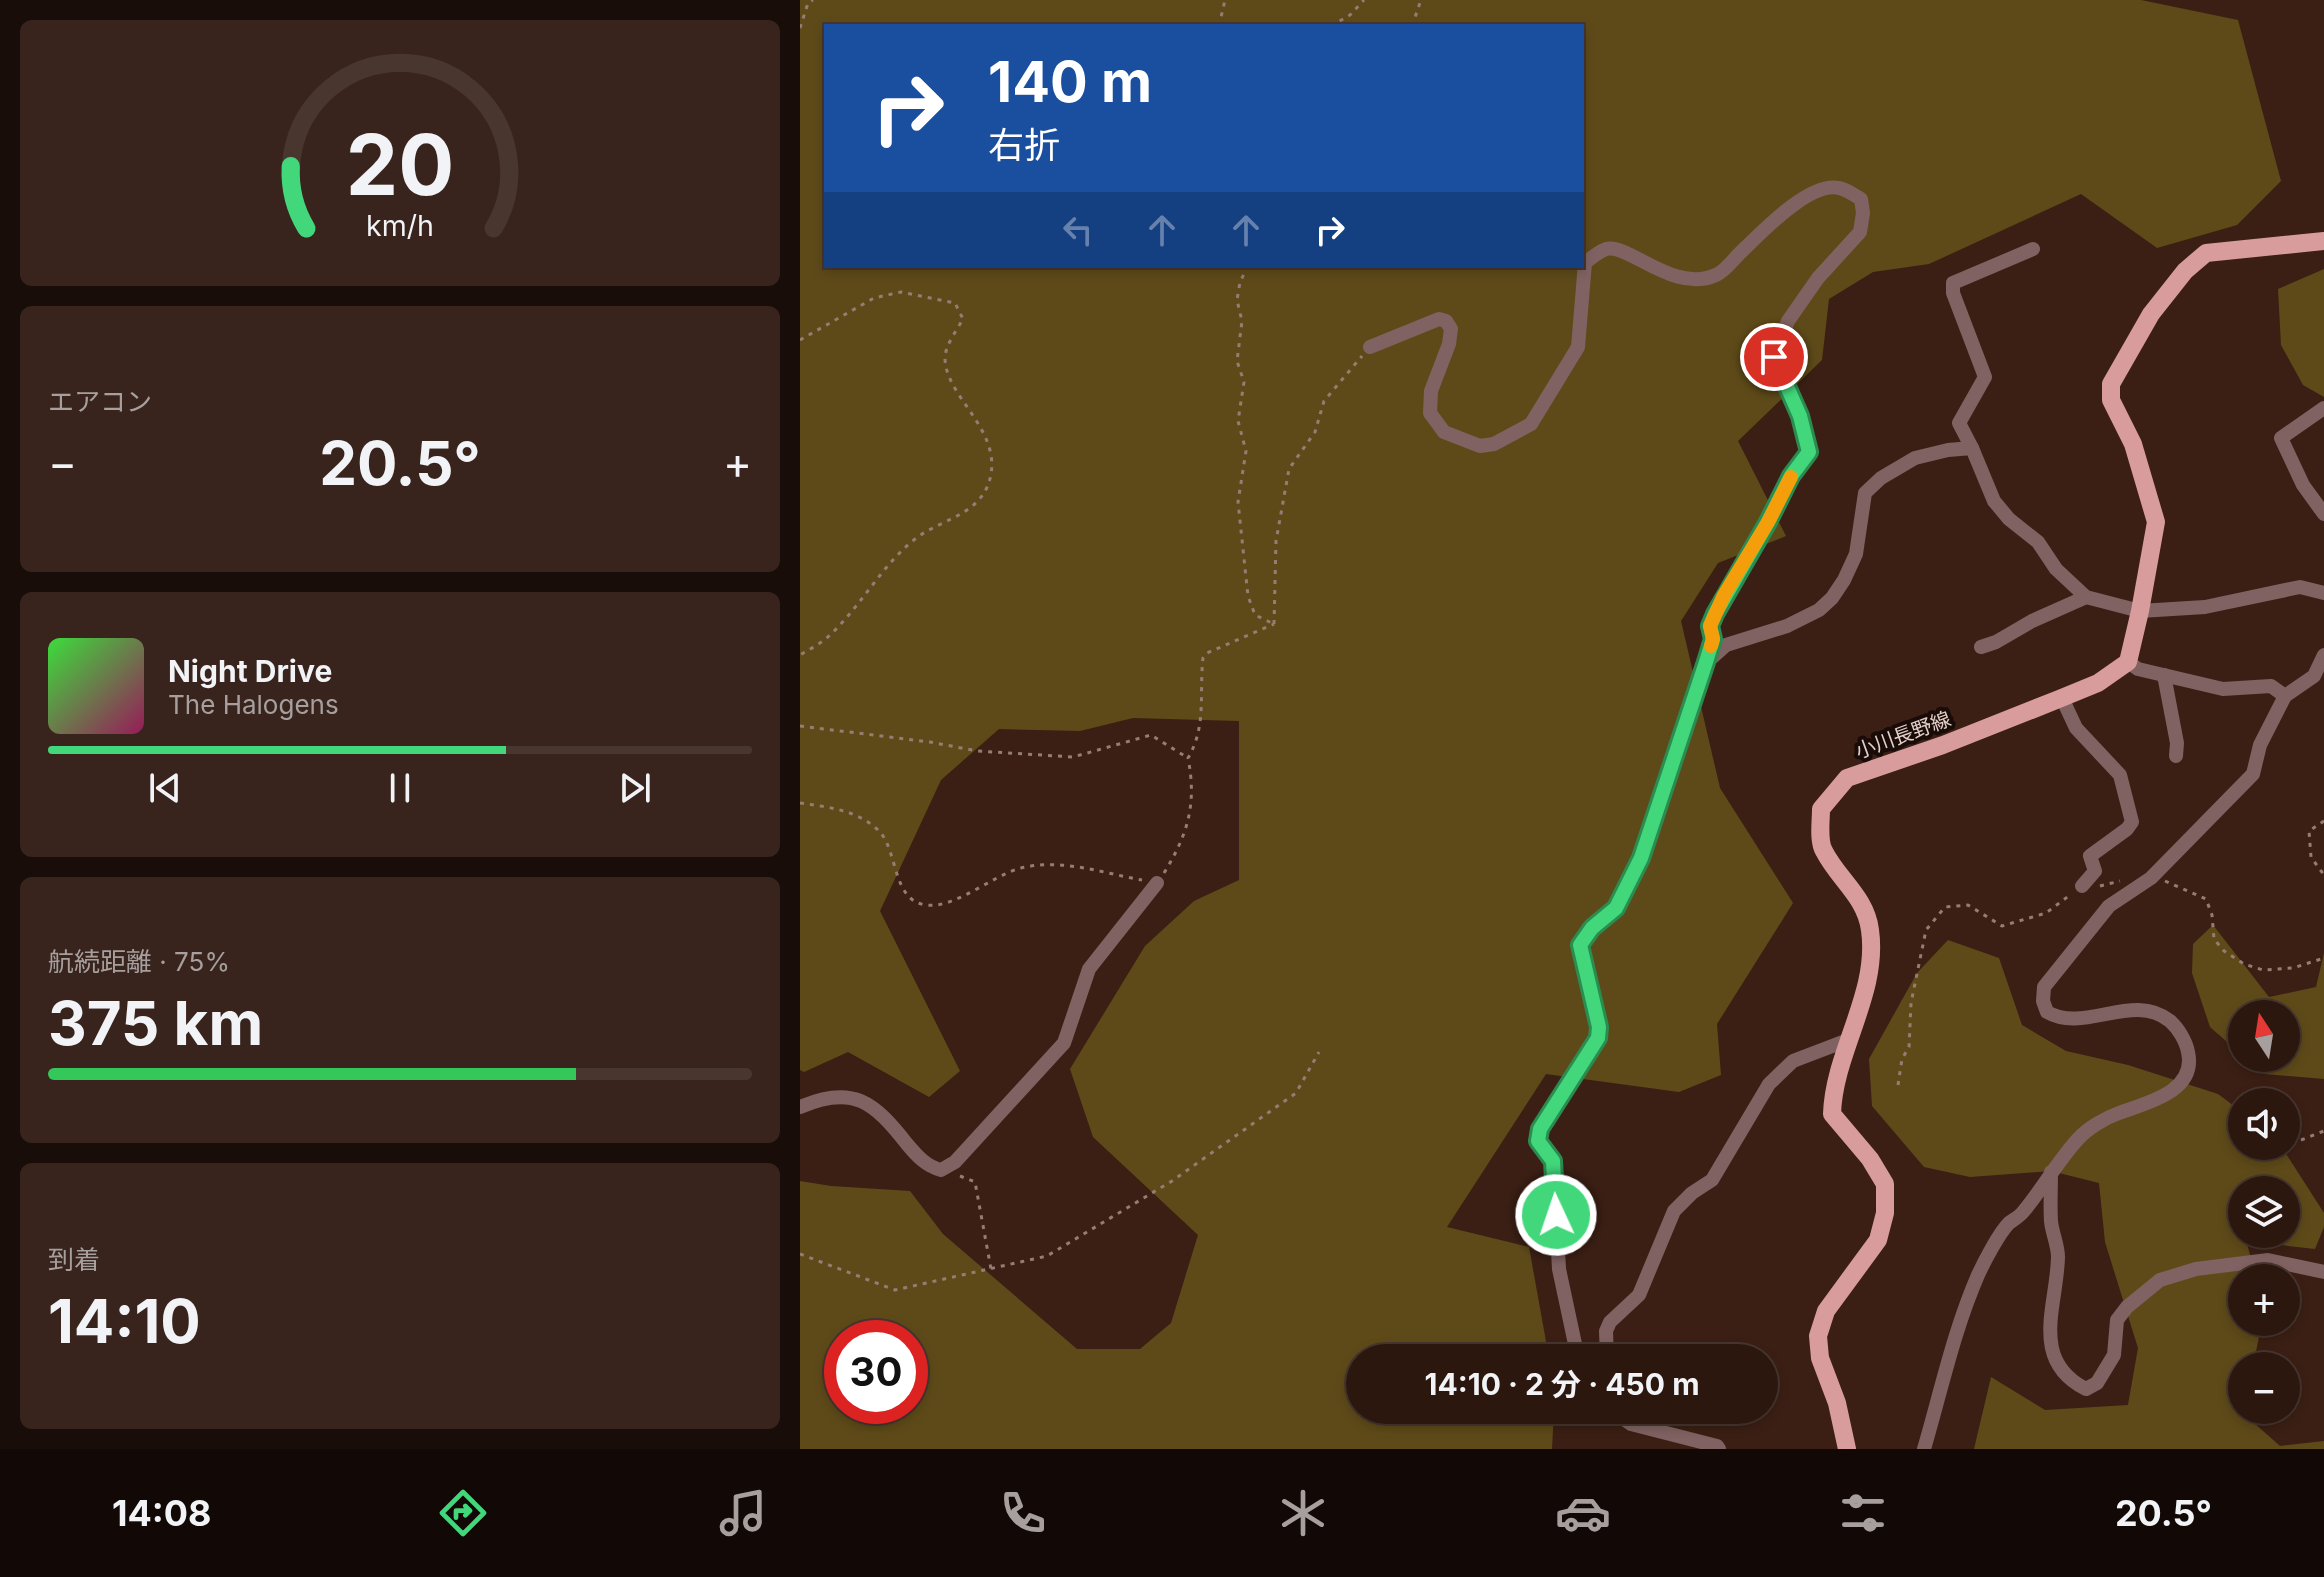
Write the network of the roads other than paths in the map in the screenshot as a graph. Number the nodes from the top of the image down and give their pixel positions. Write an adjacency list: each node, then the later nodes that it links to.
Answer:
1 (2324, 241): 9 (main road)
2 (2033, 249): 5 (street)
3 (1370, 347): 12 (street)
4 (2324, 408): 6 (street)
5 (1972, 448): 8 (street); 12 (street)
6 (2324, 514)
7 (2324, 593): 9 (street)
8 (2086, 597): 9 (street); 10 (street)
9 (2140, 611): 13 (main road)
10 (1981, 647)
11 (2324, 655): 15 (street)
12 (1706, 662): 24 (street)
13 (2128, 662): 14 (street); 16 (main road, 小川長野線)
14 (2164, 675): 15 (street); 17 (street)
15 (2285, 696): 22 (street)
16 (2062, 698): 19 (street); 20 (main road, 小川長野線)
17 (2176, 756)
18 (1157, 883): 21 (street)
19 (2082, 886)
20 (1848, 1040): 25 (street); 28 (main road, 小川長野線)
21 (800, 1107)
22 (2051, 1171): 23 (street); 29 (street)
23 (2324, 1272)
24 (1575, 1344)
25 (1606, 1344)
26 (1631, 1424): 27 (street)
27 (1719, 1449)
28 (1847, 1449)
29 (1924, 1449)

